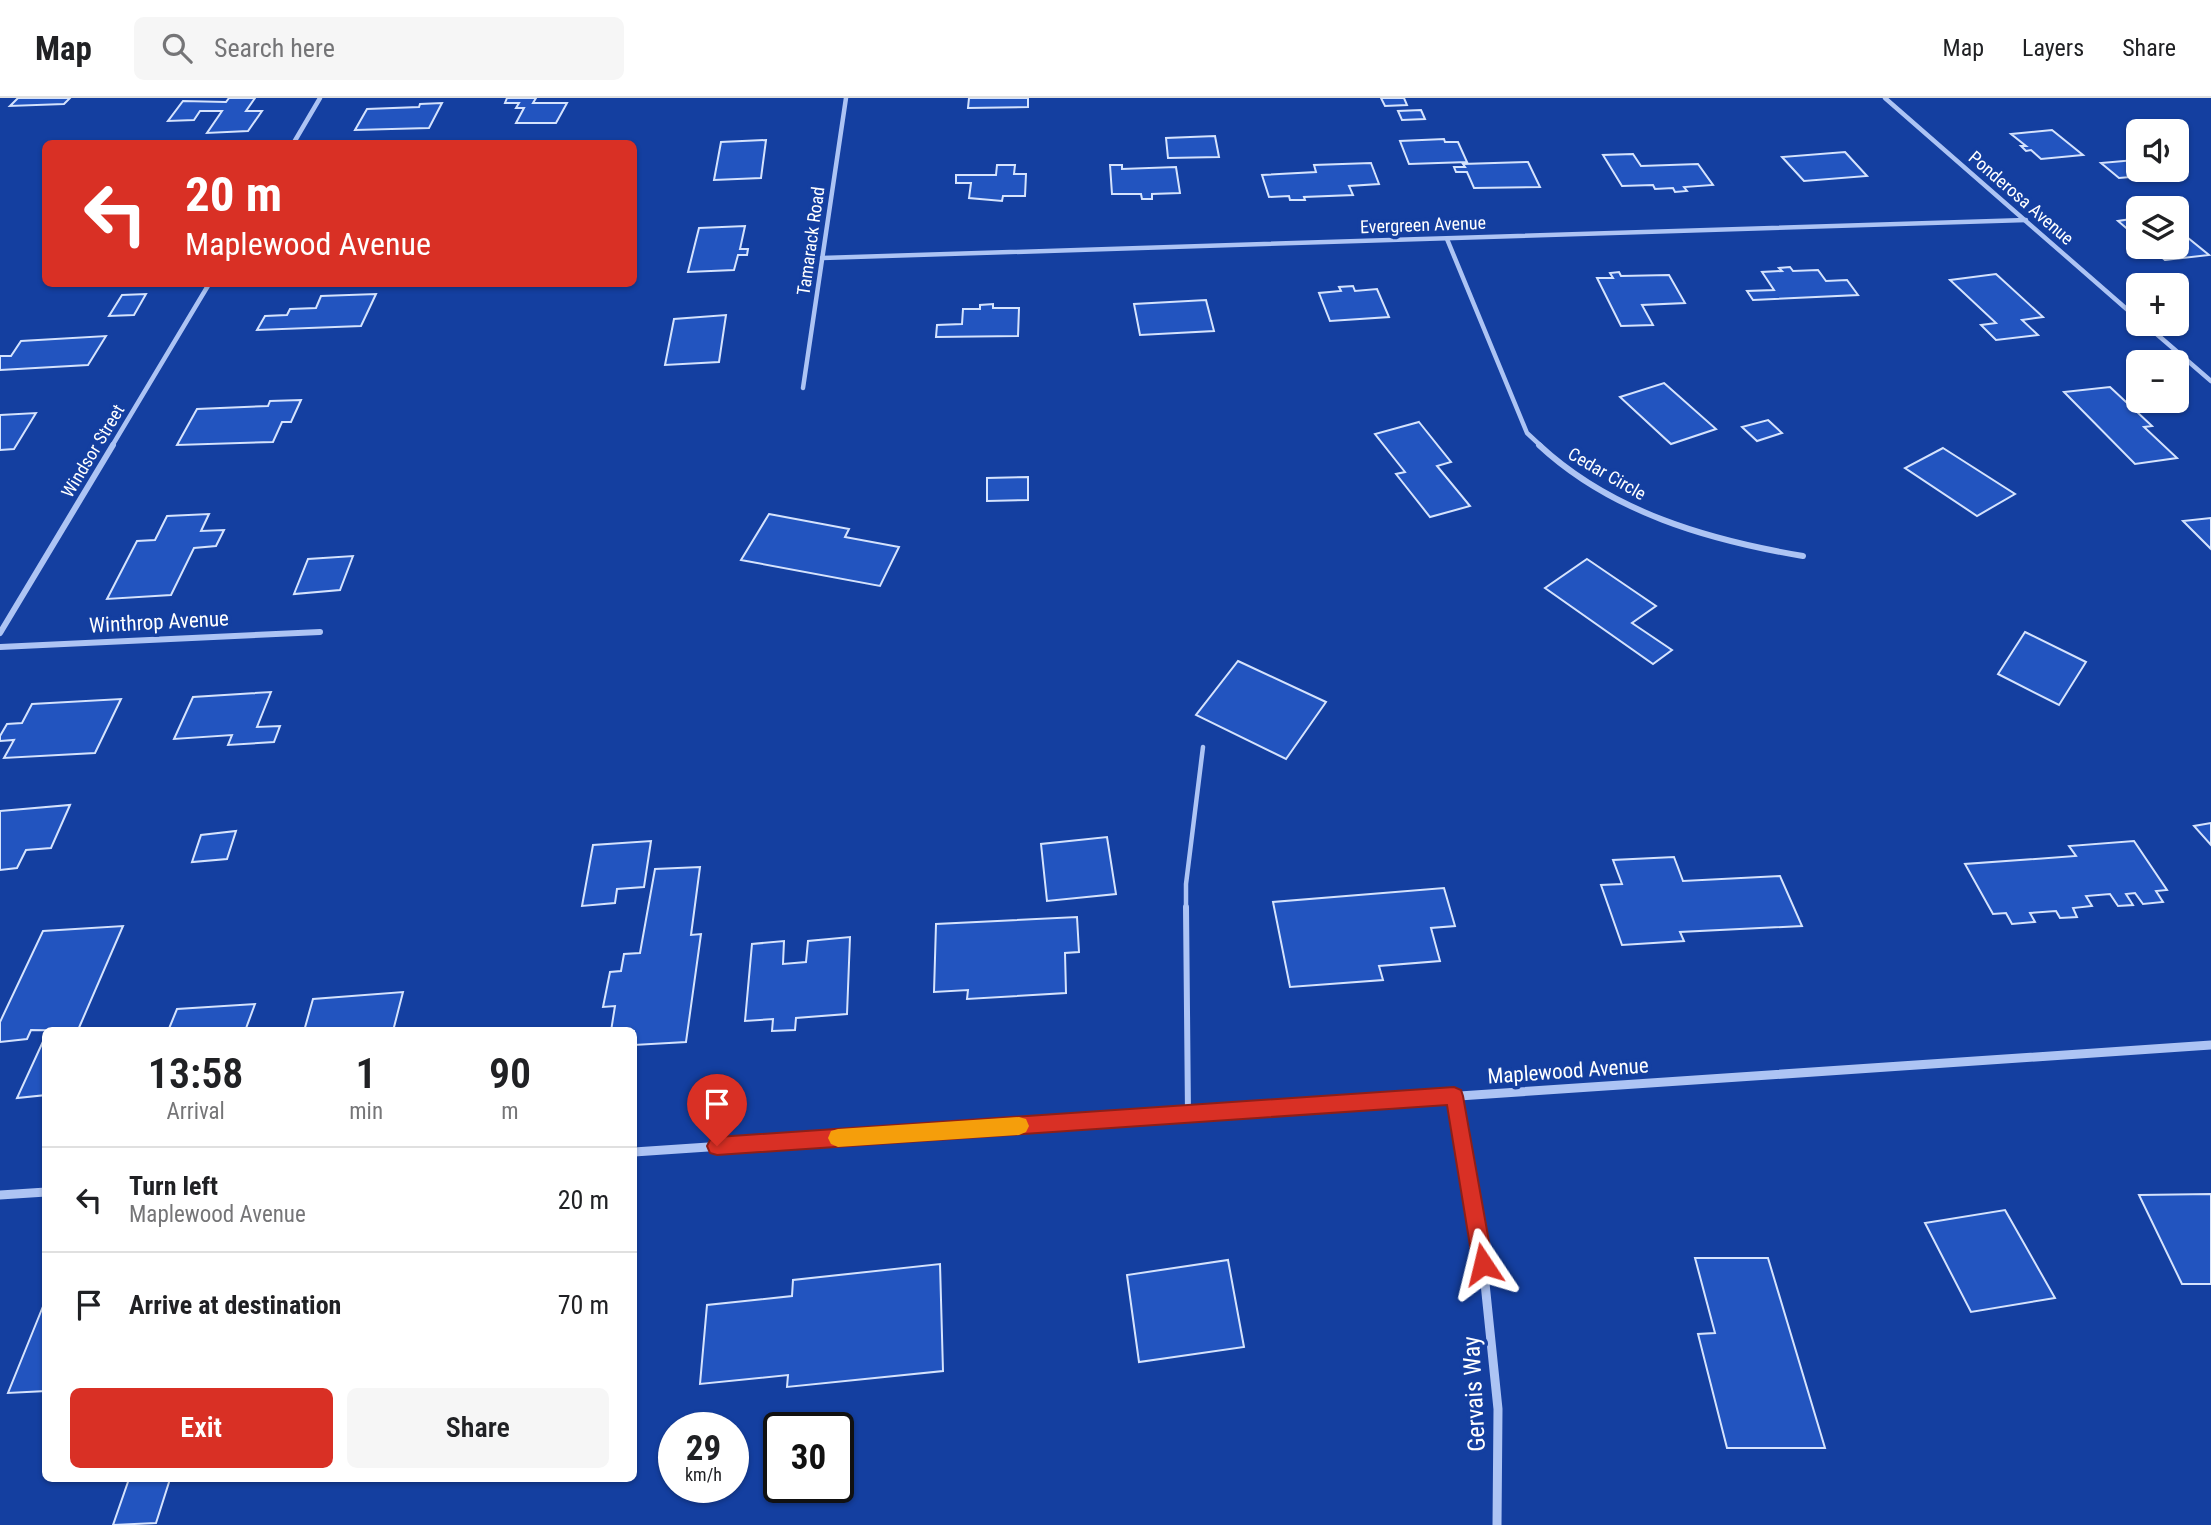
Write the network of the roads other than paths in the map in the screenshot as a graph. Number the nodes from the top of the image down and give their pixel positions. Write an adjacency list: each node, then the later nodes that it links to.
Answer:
1 (320, 98): 4 (street)
2 (846, 98): 7 (street, Tamarack Road)
3 (1885, 98): 5 (street, Ponderosa Avenue)
4 (295, 140)
5 (2026, 220): 6 (street, Evergreen Avenue); 9 (street, Ponderosa Avenue)
6 (1447, 239): 7 (street, Evergreen Avenue); 13 (street, Cedar Circle)
7 (822, 258): 12 (street, Tamarack Road)
8 (207, 287): 15 (street, Windsor Street)
9 (2126, 308)
10 (2159, 336): 11 (street)
11 (2211, 382)
12 (803, 388)
13 (1803, 556)
14 (320, 632): 16 (street, Winthrop Avenue)
15 (0, 633)
16 (0, 647)
17 (1203, 747): 20 (lane)
18 (2211, 1045): 19 (street, Maplewood Avenue)
19 (1454, 1096): 20 (street, Maplewood Avenue); 24 (street, Gervais Way)
20 (1188, 1114): 21 (street, Maplewood Avenue)
21 (637, 1152)
22 (42, 1192): 23 (street)
23 (0, 1195)
24 (1497, 1525)

